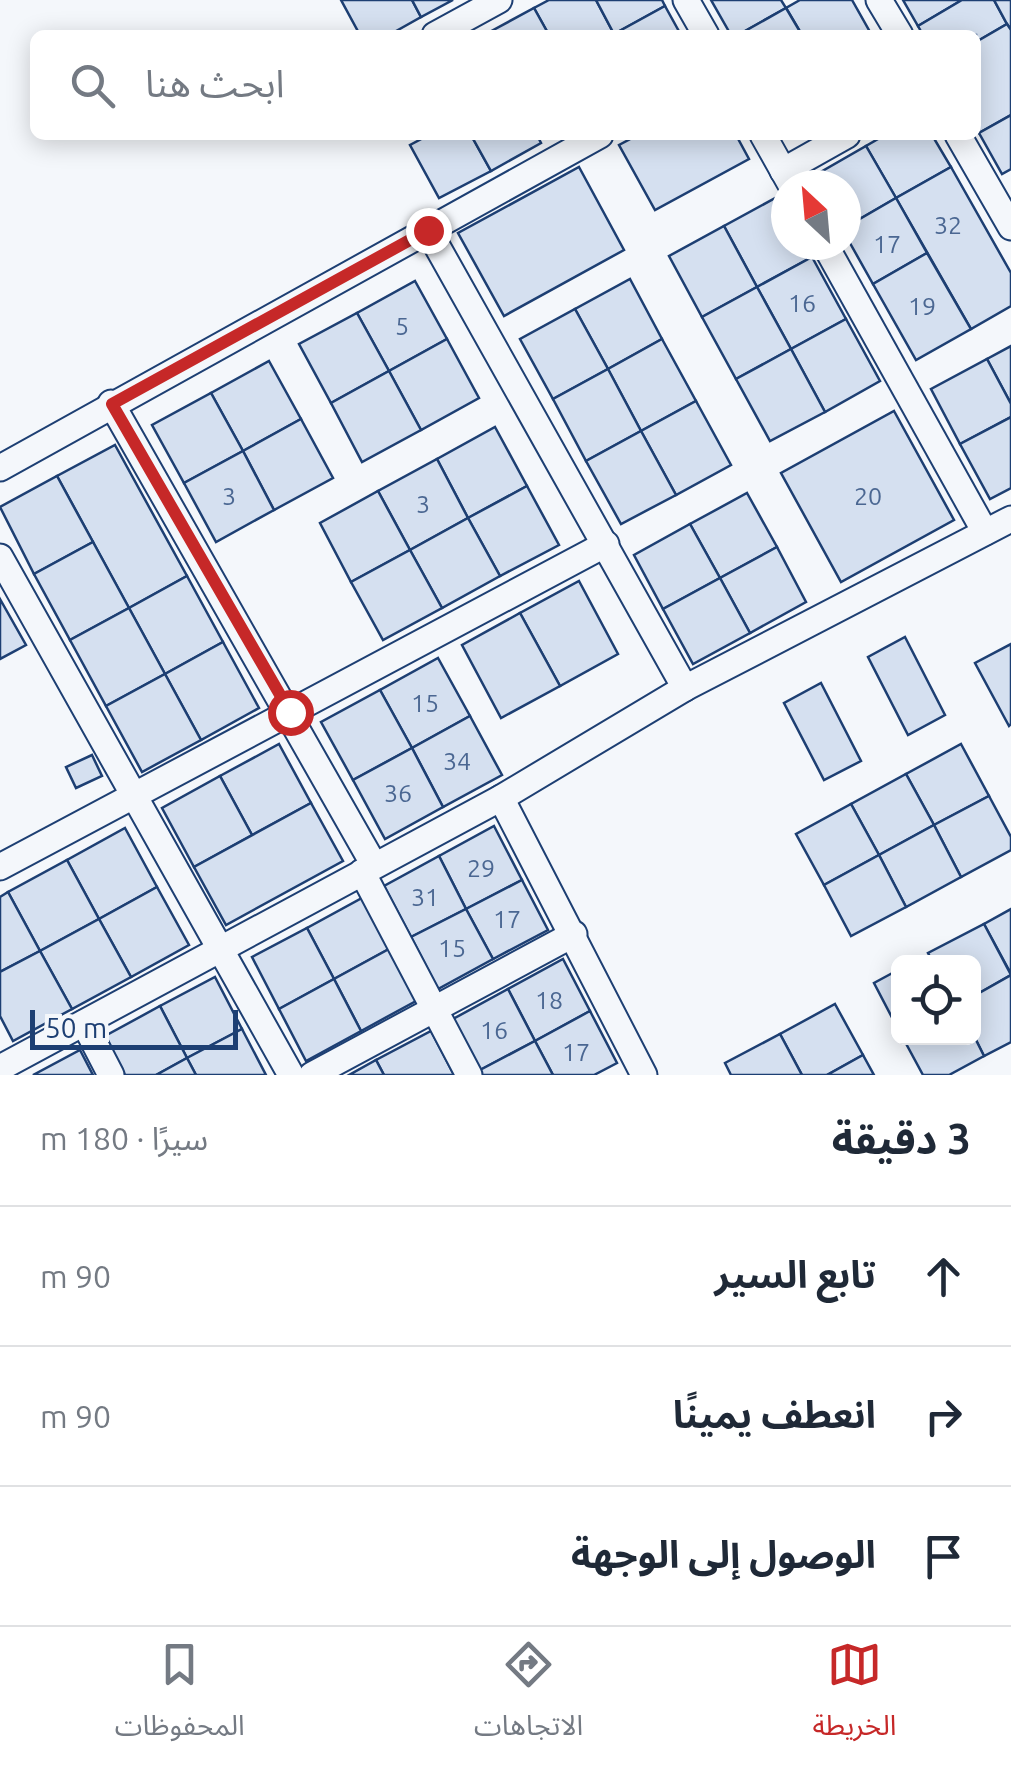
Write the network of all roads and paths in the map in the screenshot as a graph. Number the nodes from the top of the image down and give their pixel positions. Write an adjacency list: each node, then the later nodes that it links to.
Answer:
1 (499, 0): 4 (street)
2 (686, 0): 5 (street)
3 (879, 0): 6 (street)
4 (445, 30)
5 (703, 30)
6 (897, 30)
7 (591, 140): 14 (street)
8 (766, 140): 11 (street)
9 (840, 140): 12 (street)
10 (961, 140): 13 (street)
11 (783, 170)
12 (798, 170)
13 (1011, 227)
14 (428, 230): 16 (street); 20 (street)
15 (833, 260): 19 (street)
16 (112, 404): 17 (street); 23 (street)
17 (0, 468)
18 (1011, 519): 19 (street)
19 (985, 532): 22 (street)
20 (606, 544): 22 (street); 23 (street)
21 (0, 558): 24 (street)
22 (686, 688): 25 (street)
23 (290, 712): 24 (street); 27 (street)
24 (131, 796): 26 (street); 29 (street)
25 (501, 798): 27 (street); 28 (street)
26 (0, 866)
27 (368, 868): 29 (street); 30 (street)
28 (574, 934): 30 (street); 37 (street)
29 (221, 949): 31 (street); 34 (street)
30 (437, 1010): 35 (street); 36 (street)
31 (84, 1023): 32 (street); 33 (street)
32 (0, 1068)
33 (110, 1075)
34 (291, 1075)
35 (312, 1075)
36 (469, 1075)
37 (644, 1075)

